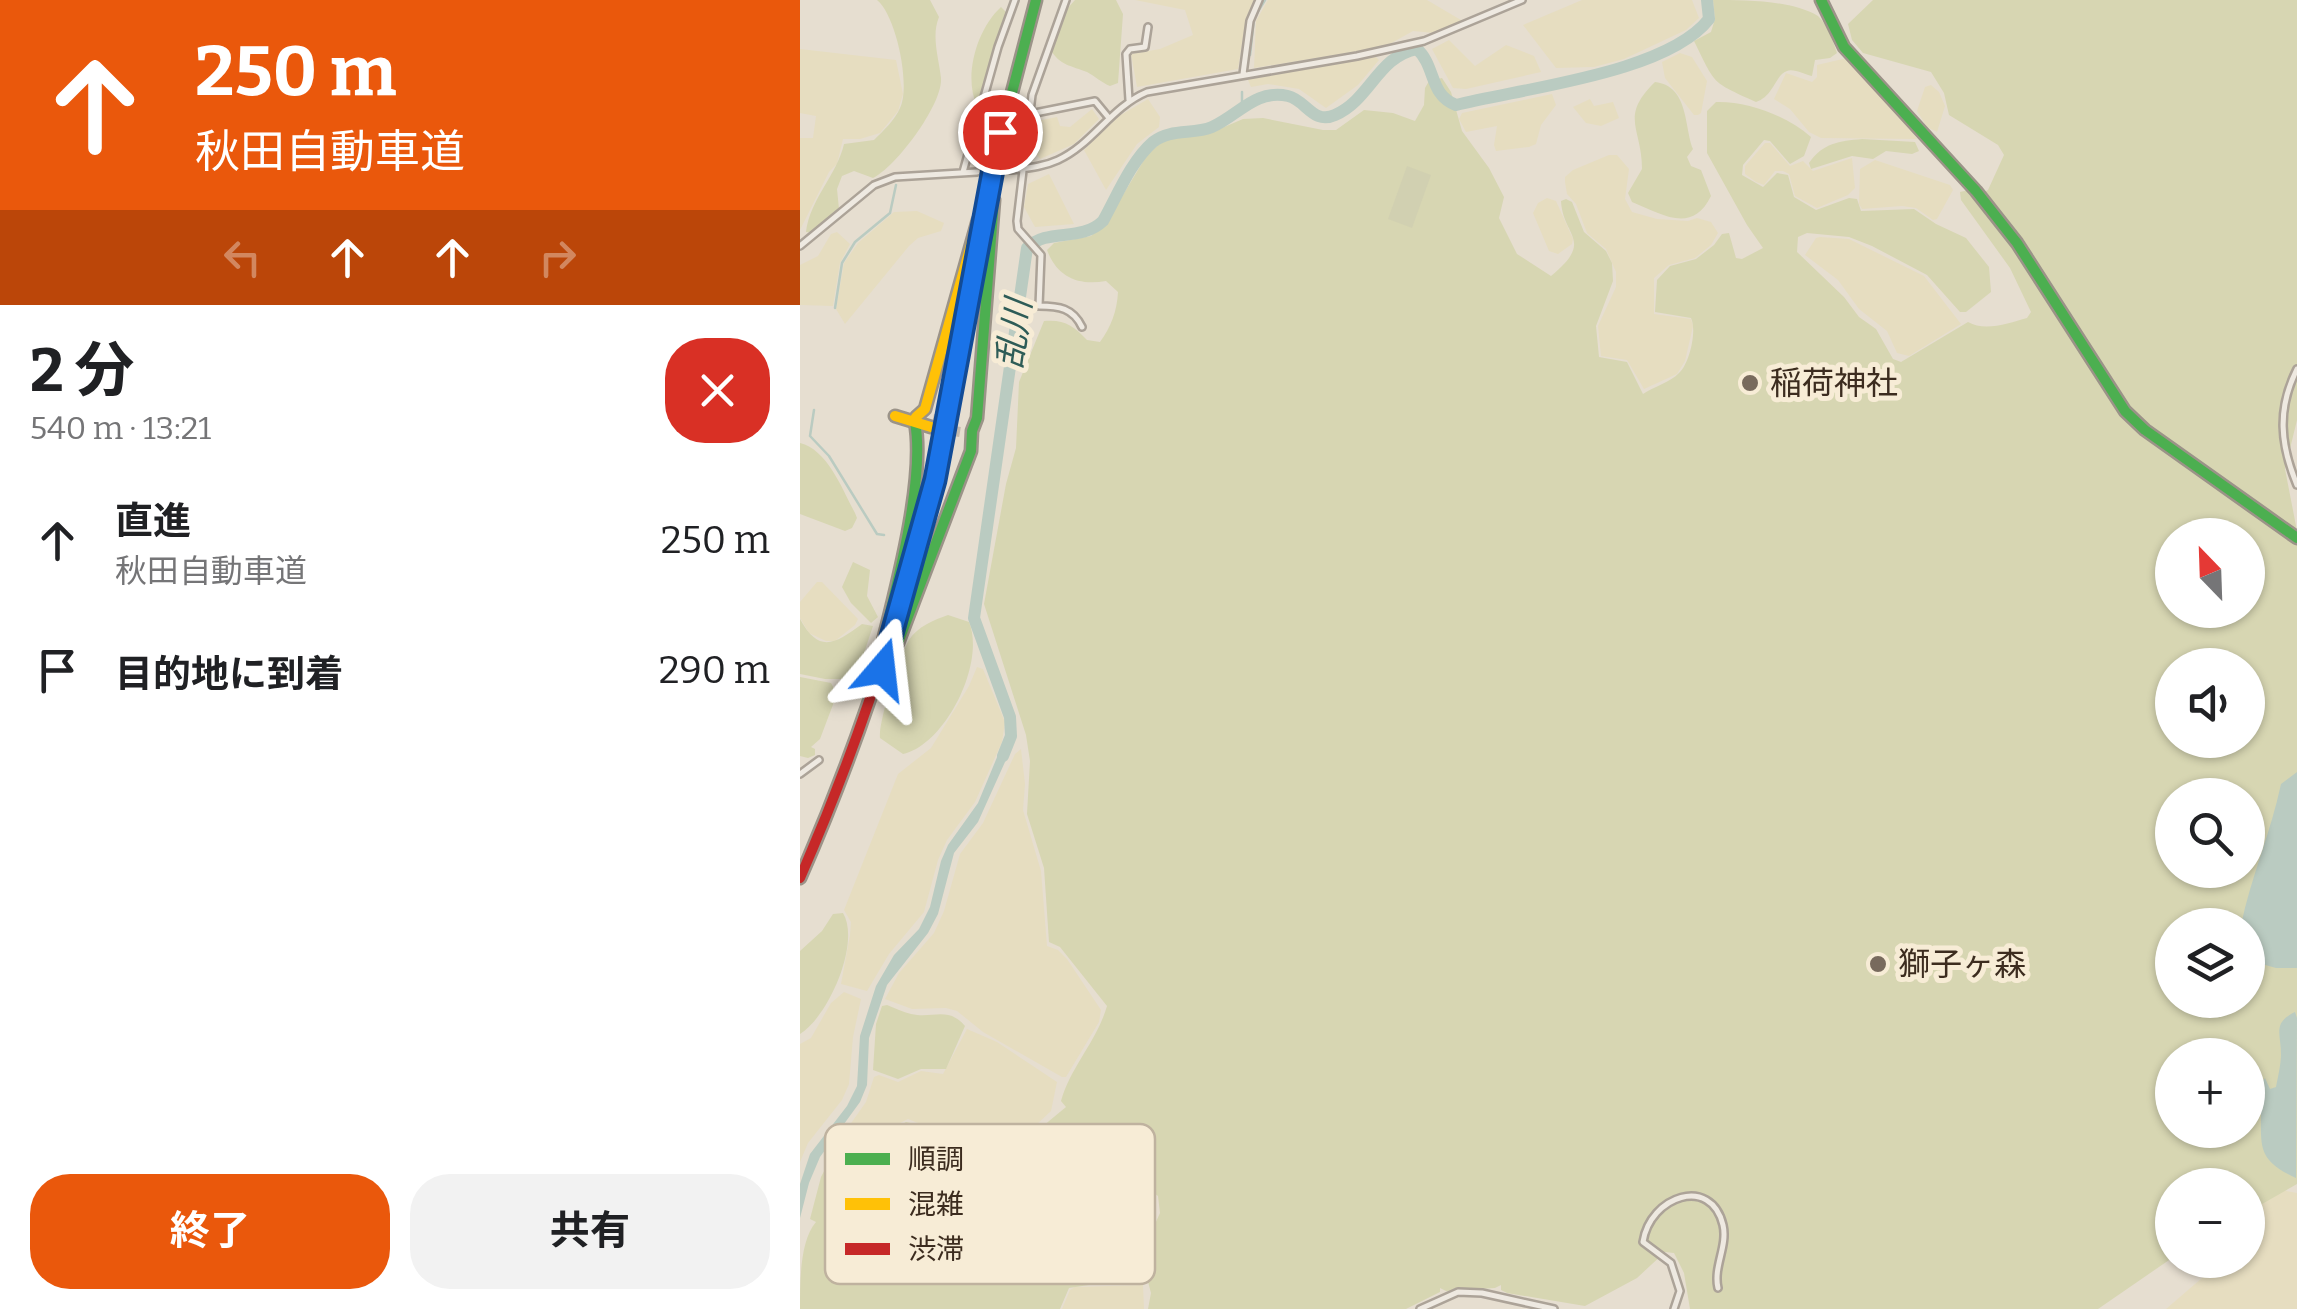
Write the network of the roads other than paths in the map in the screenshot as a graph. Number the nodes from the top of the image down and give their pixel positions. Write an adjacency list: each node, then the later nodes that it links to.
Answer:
1 (1015, 0): 15 (street)
2 (1036, 0): 12 (main road)
3 (1066, 0): 10 (street)
4 (1259, 0): 8 (street)
5 (1522, 0): 8 (street)
6 (1821, 0): 24 (main road)
7 (1148, 27): 9 (street)
8 (1243, 74): 9 (street)
9 (1128, 100): 11 (street)
10 (1030, 114): 11 (street); 13 (street)
11 (1108, 118): 13 (street)
12 (1000, 132): 21 (main road); 25 (main road); 25 (main road)
13 (1025, 168): 14 (street); 18 (street)
14 (1010, 170)
15 (964, 172): 16 (street); 17 (street)
16 (977, 172)
17 (800, 246)
18 (1082, 328)
19 (2297, 369): 23 (street)
20 (896, 414): 21 (main road)
21 (916, 419): 22 (main road); 25 (main road)
22 (932, 423)
23 (2297, 485)
24 (2297, 538)
25 (857, 740): 28 (main road)
26 (818, 760): 27 (street)
27 (800, 774)
28 (800, 878)
29 (1718, 1288): 32 (street)
30 (1420, 1309): 31 (street)
31 (1554, 1309)
32 (1674, 1309)

